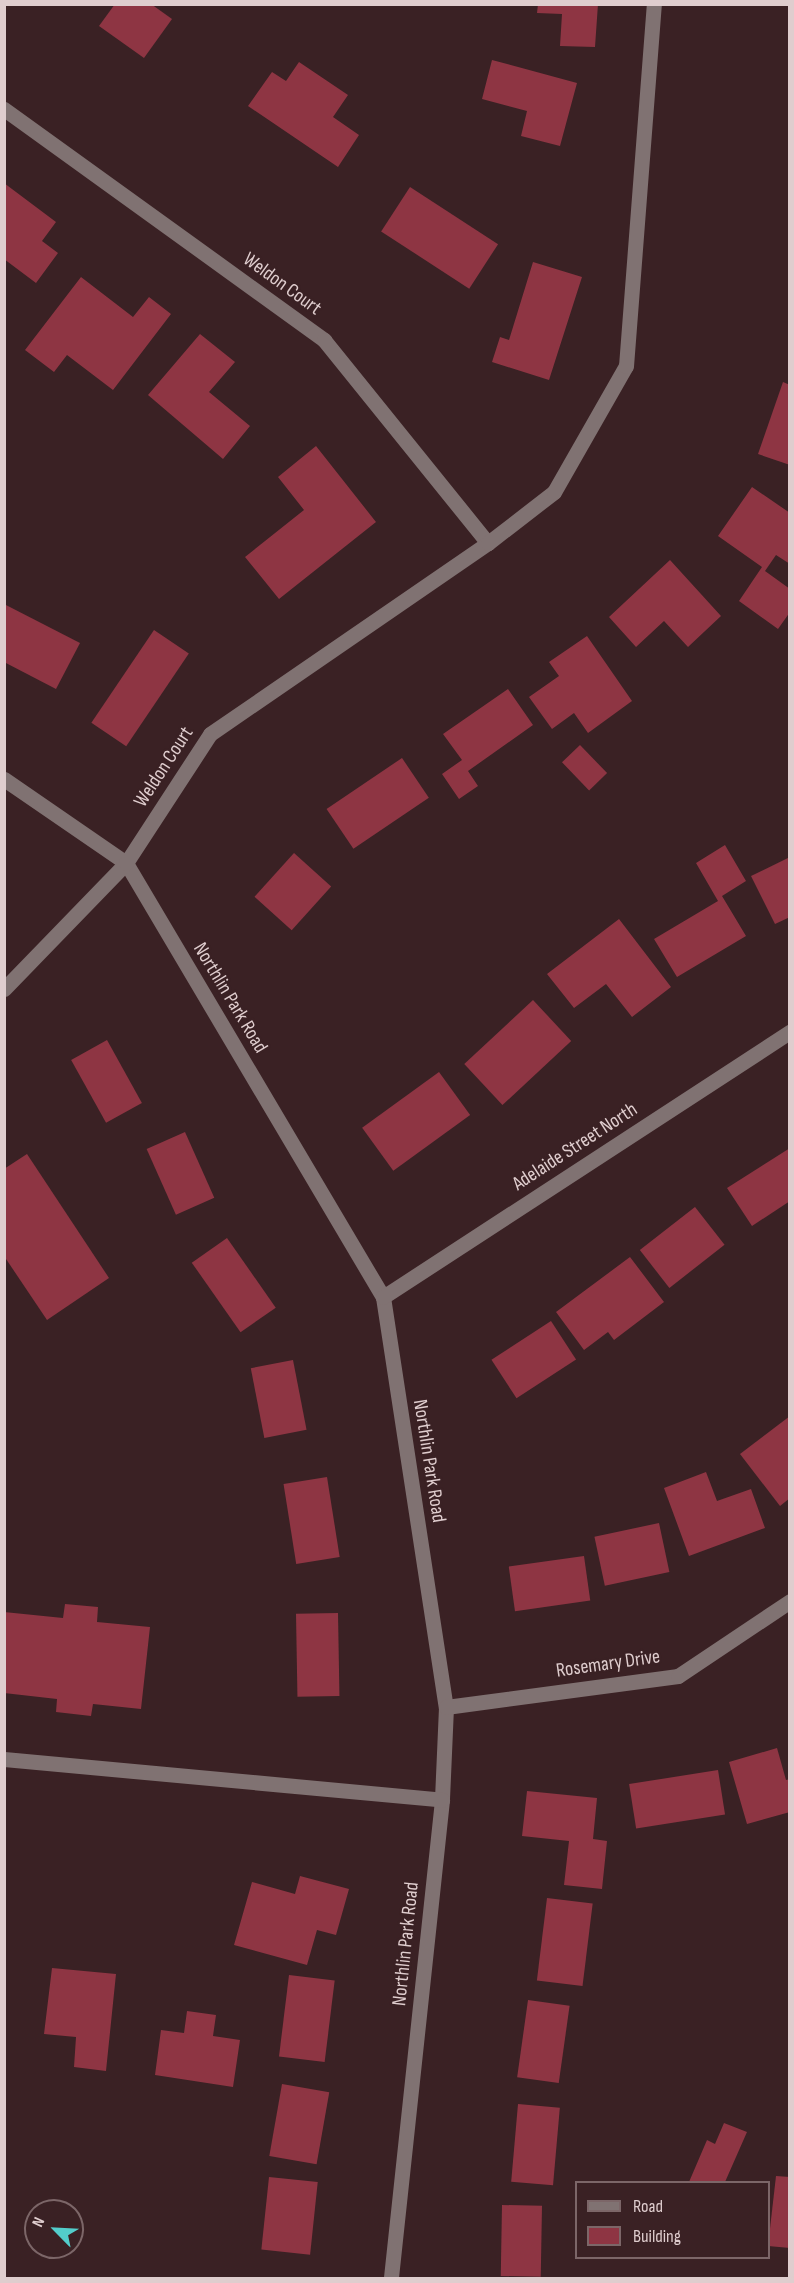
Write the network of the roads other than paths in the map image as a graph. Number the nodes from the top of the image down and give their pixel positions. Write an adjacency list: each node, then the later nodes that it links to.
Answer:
1 (654, 4): 3 (street, Weldon Court)
2 (4, 109): 3 (street, Weldon Court)
3 (488, 543): 5 (street, Weldon Court)
4 (4, 779): 5 (street, Northlin Park Road)
5 (126, 863): 6 (street, Weldon Court); 8 (street, Northlin Park Road)
6 (4, 989)
7 (789, 1032): 8 (street, Adelaide Street North)
8 (383, 1297): 10 (street, Northlin Park Road)
9 (789, 1601): 10 (street, Rosemary Drive)
10 (446, 1707): 12 (street, Northlin Park Road)
11 (4, 1759): 12 (street)
12 (442, 1800): 13 (street, Northlin Park Road)
13 (391, 2278)

